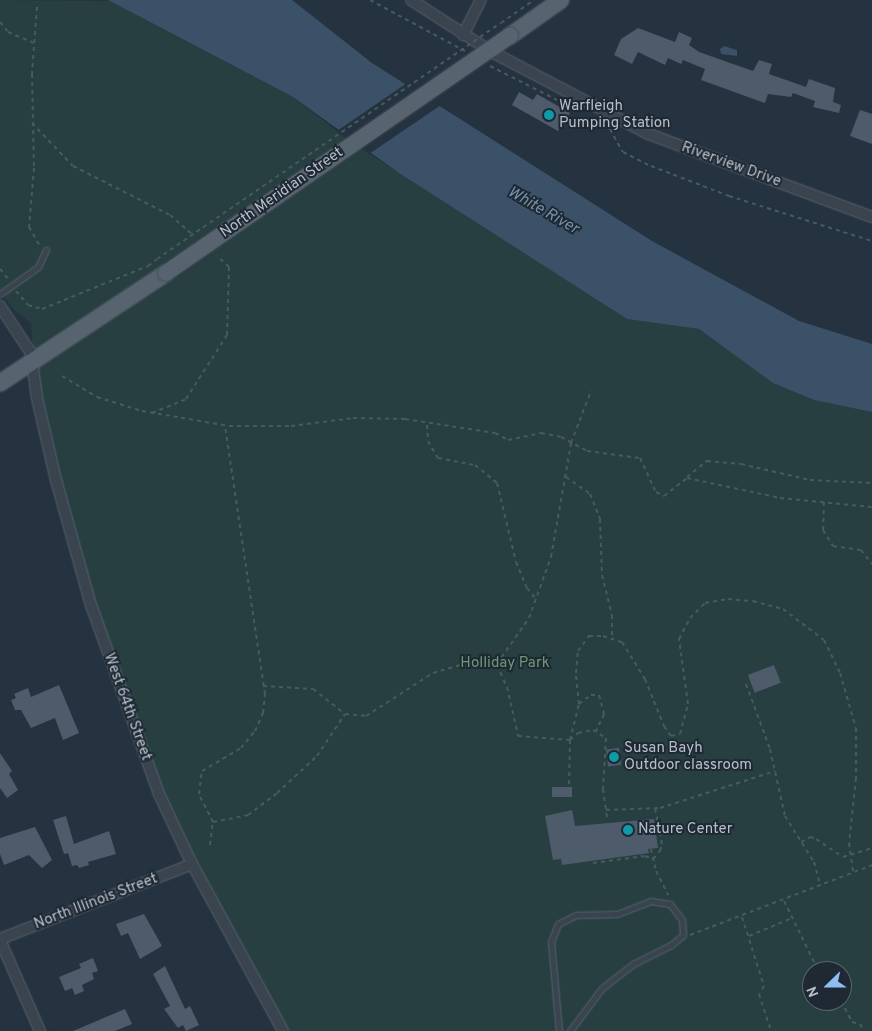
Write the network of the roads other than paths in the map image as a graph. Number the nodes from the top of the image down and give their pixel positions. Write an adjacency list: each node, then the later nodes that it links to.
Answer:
1 (411, 0): 4 (street, Riverview Drive)
2 (482, 0): 4 (street)
3 (561, 0): 9 (main road, North Meridian Street, bridge)
4 (463, 34): 5 (street, Riverview Drive)
5 (872, 217)
6 (46, 250): 7 (lane)
7 (0, 294)
8 (0, 306): 9 (street)
9 (33, 361): 10 (main road, North Meridian Street); 11 (street, West 64th Street)
10 (0, 383)
11 (192, 864): 12 (street, North Illinois Street); 14 (street, West 64th Street)
12 (0, 939): 13 (street)
13 (40, 1031)
14 (283, 1031)
15 (559, 1031): 16 (lane)
16 (570, 1031)

